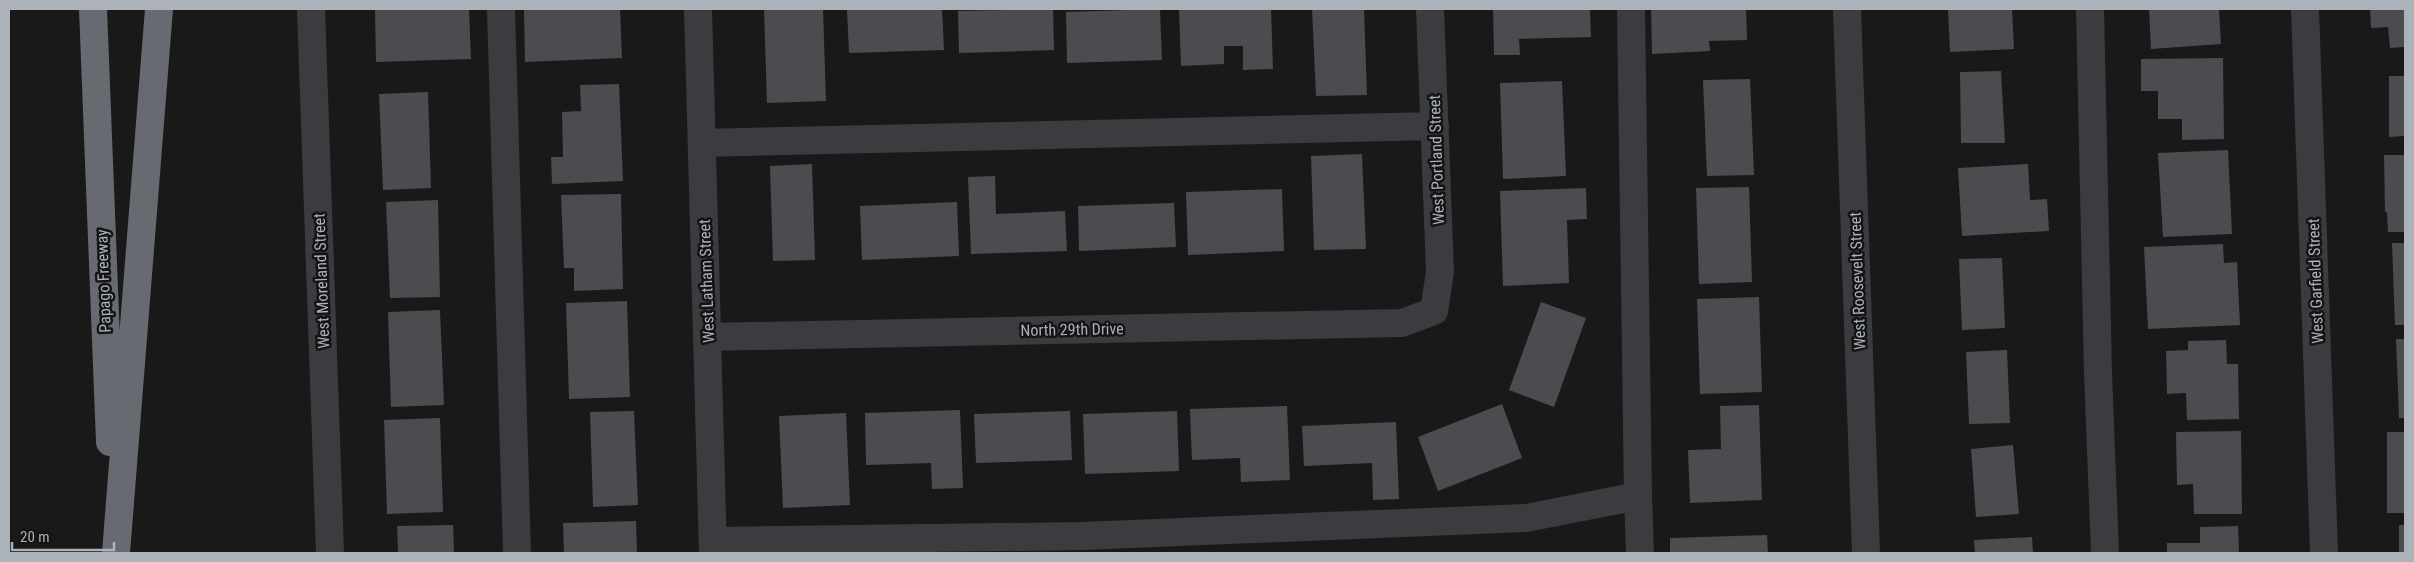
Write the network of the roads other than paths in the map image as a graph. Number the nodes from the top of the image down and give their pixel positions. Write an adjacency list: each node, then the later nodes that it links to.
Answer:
1 (92, 9): 17 (highway, Papago Freeway)
2 (159, 9): 17 (highway)
3 (311, 9): 18 (street, West Moreland Street)
4 (500, 9): 19 (street)
5 (698, 9): 12 (street, West Latham Street)
6 (1430, 9): 11 (street, West Portland Street)
7 (1630, 9): 15 (street)
8 (1847, 9): 21 (street, West Roosevelt Street)
9 (2090, 9): 22 (street)
10 (2305, 9): 23 (street, West Garfield Street)
11 (1435, 126): 12 (street); 13 (street, West Portland Street)
12 (702, 143): 14 (street, West Latham Street)
13 (1434, 310): 14 (street, North 29th Drive)
14 (707, 337): 16 (street, West Latham Street)
15 (1638, 496): 16 (street); 20 (street)
16 (713, 547)
17 (115, 553)
18 (330, 553)
19 (518, 553)
20 (1640, 553)
21 (1866, 553)
22 (2105, 553)
23 (2324, 553)

